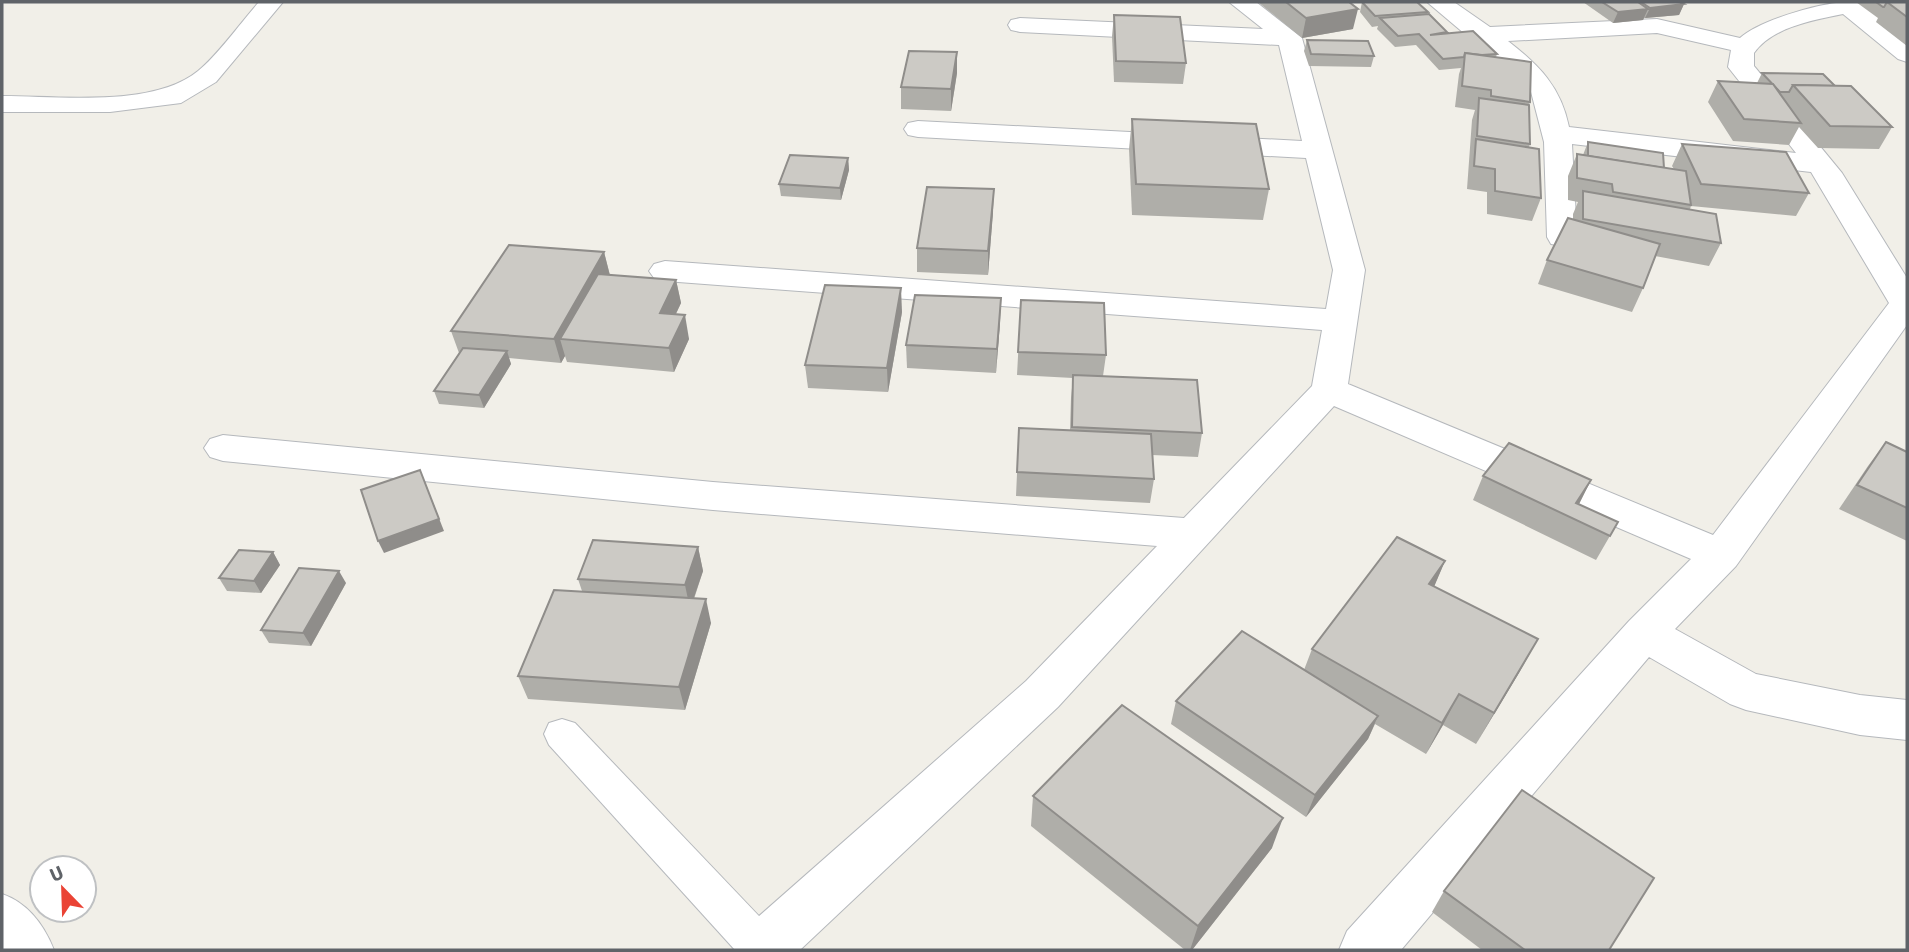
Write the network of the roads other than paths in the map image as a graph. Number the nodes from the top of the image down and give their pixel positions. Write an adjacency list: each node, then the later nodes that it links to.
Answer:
1 (271, 2): 10 (street)
2 (1241, 2): 7 (street)
3 (1439, 2): 6 (street)
4 (1845, 4): 8 (street); 9 (street)
5 (1020, 25): 7 (street)
6 (1481, 35): 8 (street); 12 (street)
7 (1290, 38): 13 (street)
8 (1744, 46): 14 (street)
9 (1907, 54)
10 (2, 104)
11 (918, 129): 13 (street)
12 (1556, 134): 14 (street); 15 (street)
13 (1320, 150): 18 (street)
14 (1820, 164): 17 (street)
15 (1562, 237)
16 (665, 271): 18 (street)
17 (1906, 303): 22 (street)
18 (1342, 321): 19 (street)
19 (1329, 390): 21 (street); 22 (street)
20 (223, 447): 21 (street)
21 (1193, 534): 28 (street)
22 (1721, 555): 23 (street)
23 (1644, 633): 24 (street); 29 (street)
24 (1907, 720)
25 (562, 734): 28 (lane)
26 (2, 919): 27 (street)
27 (27, 950)
28 (762, 950)
29 (1366, 950)

